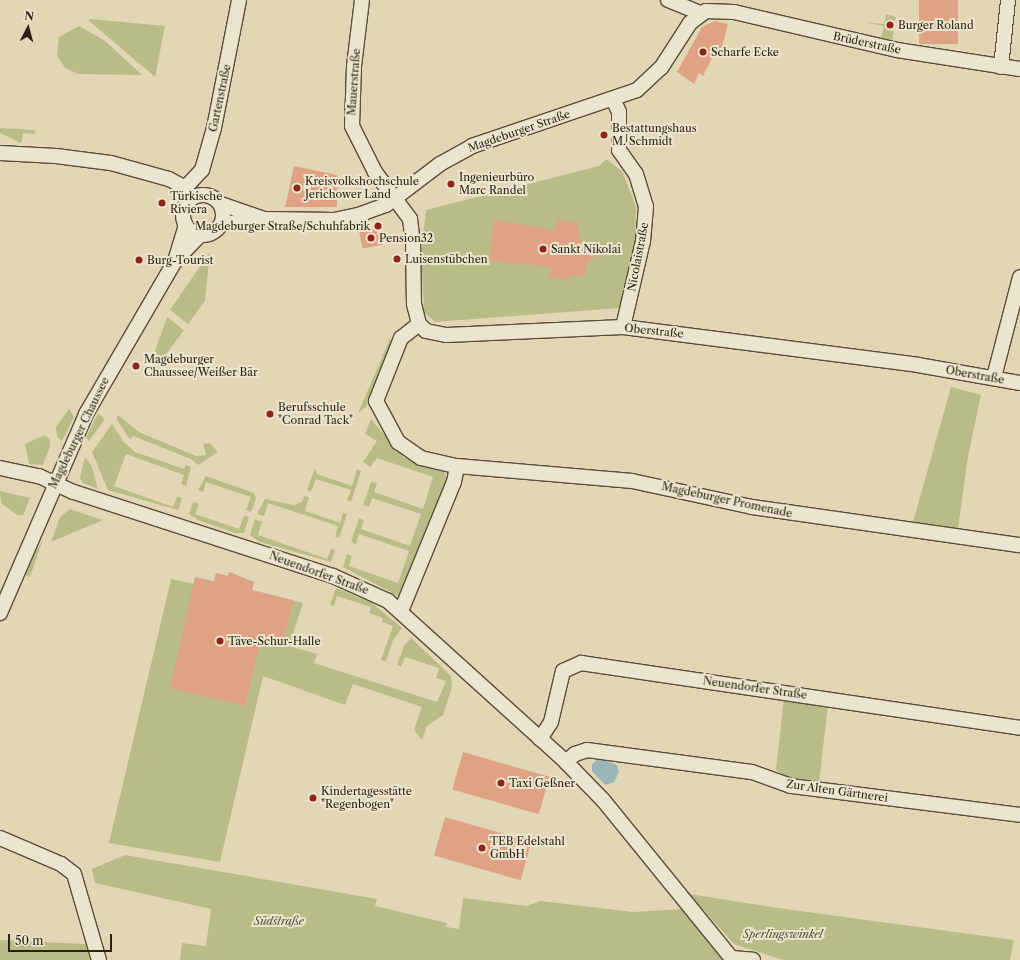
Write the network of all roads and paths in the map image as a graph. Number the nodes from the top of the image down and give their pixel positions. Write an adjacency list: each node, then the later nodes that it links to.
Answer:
1 (239, 0): 11 (street, Gartenstraße)
2 (362, 0): 12 (street, Mauerstraße)
3 (668, 0): 6 (street)
4 (1008, 0): 7 (street)
5 (718, 5): 6 (street); 7 (street, Brüderstraße)
6 (701, 13): 9 (street, Magdeburger Straße)
7 (1001, 67): 8 (street, Brüderstraße)
8 (1020, 69)
9 (613, 99): 12 (street, Magdeburger Straße); 21 (street, Nicolaistraße)
10 (0, 153): 11 (street)
11 (189, 193): 13 (street); 16 (street)
12 (396, 199): 14 (street, Magdeburger Straße); 20 (street)
13 (221, 204): 14 (street, Magdeburger Straße); 15 (street)
14 (264, 219): 15 (street, Magdeburger Straße)
15 (222, 224): 17 (street)
16 (186, 226): 17 (street); 18 (street, Magdeburger Chaussee)
17 (200, 235): 18 (street, Magdeburger Chaussee)
18 (175, 261): 26 (street, Magdeburger Chaussee)
19 (1020, 277): 22 (street)
20 (419, 324): 21 (street, Oberstraße); 24 (street, Magdeburger Promenade)
21 (623, 327): 22 (street, Oberstraße)
22 (994, 377): 23 (street, Oberstraße)
23 (1020, 383)
24 (457, 466): 27 (street, Magdeburger Promenade); 28 (street)
25 (0, 468): 26 (street, Neuendorfer Straße)
26 (54, 483): 28 (street, Neuendorfer Straße); 29 (street, Magdeburger Chaussee)
27 (1020, 546)
28 (401, 611): 31 (street, Neuendorfer Straße)
29 (0, 613)
30 (1020, 728): 31 (street, Neuendorfer Straße)
31 (540, 739): 32 (street, Neuendorfer Straße)
32 (566, 762): 33 (street, Zur Alten Gärtnerei); 35 (street, Neuendorfer Straße)
33 (1020, 815)
34 (0, 838): 36 (street)
35 (733, 959): 37 (street)
36 (99, 960)
37 (753, 960)

